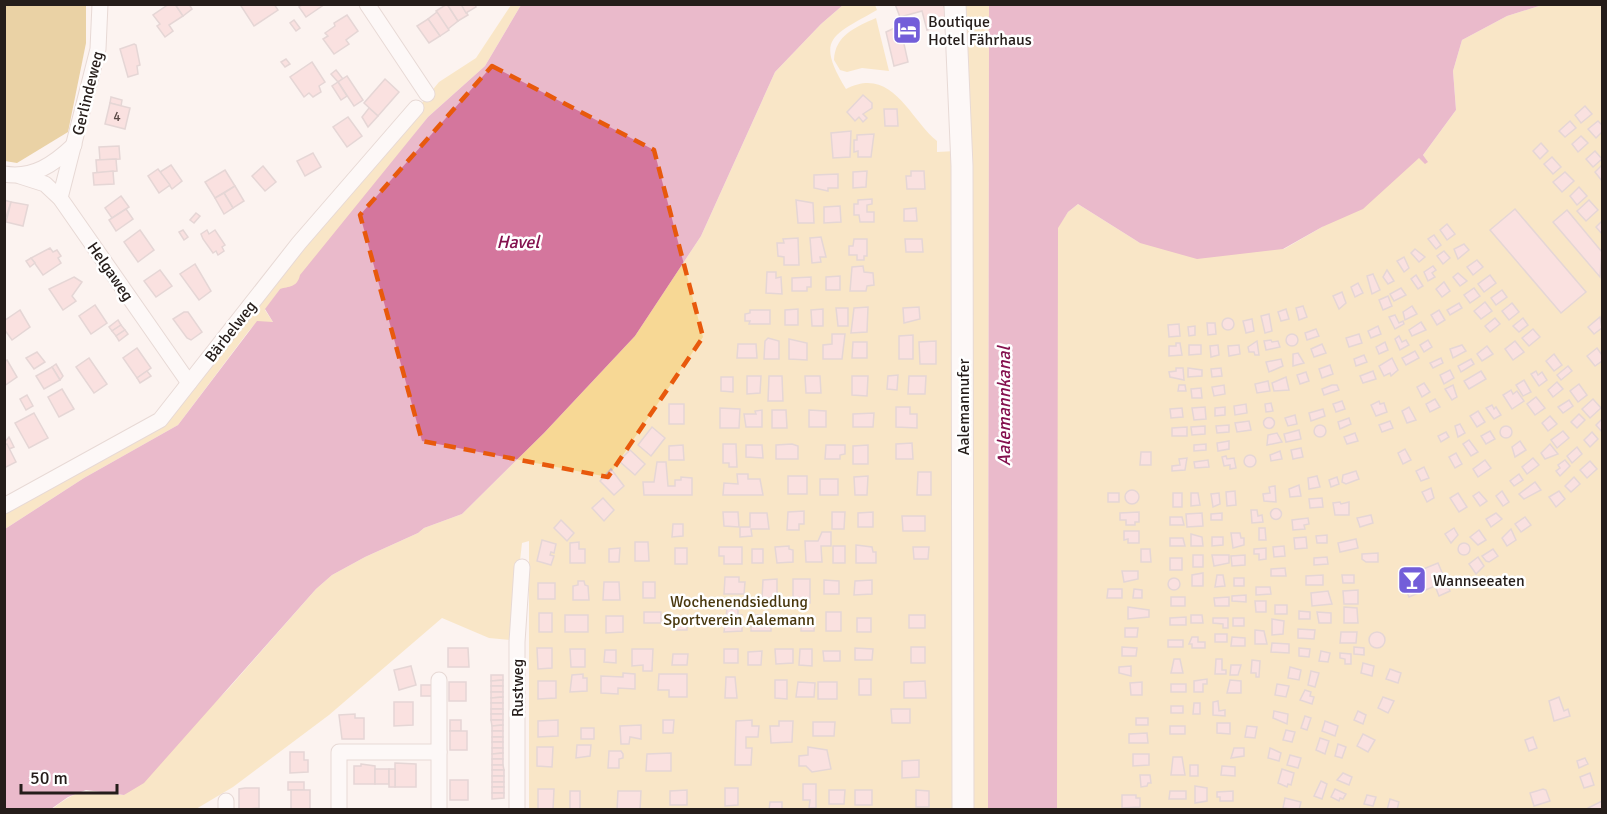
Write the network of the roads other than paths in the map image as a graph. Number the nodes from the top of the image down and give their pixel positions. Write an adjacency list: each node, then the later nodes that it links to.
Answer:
1 (100, 4): 6 (street, Gerlindeweg)
2 (367, 4): 4 (street)
3 (955, 4): 17 (street, Aalemannufer)
4 (427, 94)
5 (416, 108): 9 (street, Bärbelweg)
6 (68, 150): 7 (street); 8 (street, Gerlindeweg)
7 (12, 175): 8 (street, Helgaweg)
8 (60, 198): 9 (street, Helgaweg)
9 (189, 383): 10 (street, Bärbelweg)
10 (4, 506)
11 (522, 567): 16 (street, Rustweg)
12 (439, 680): 13 (street)
13 (439, 752): 14 (street); 15 (street)
14 (339, 810)
15 (439, 810)
16 (517, 810)
17 (963, 810)

